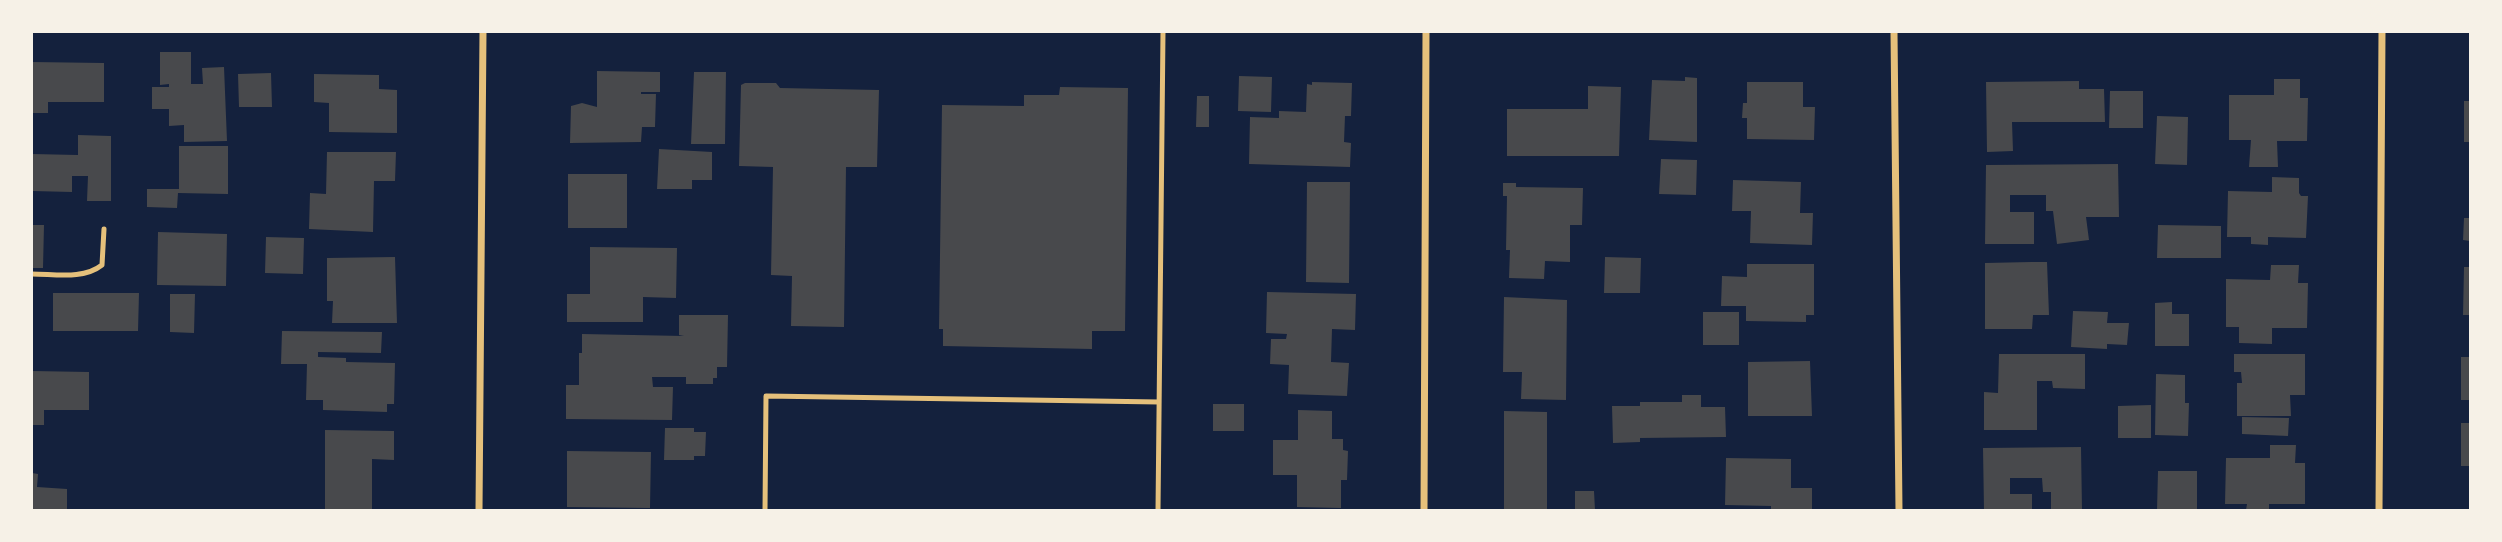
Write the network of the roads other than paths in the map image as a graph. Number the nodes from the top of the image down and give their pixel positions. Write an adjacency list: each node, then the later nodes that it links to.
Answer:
1 (483, 32): 9 (street)
2 (1163, 32): 8 (lane)
3 (1426, 32): 12 (street)
4 (1894, 32): 13 (street)
5 (2382, 32): 14 (street)
6 (104, 229): 7 (lane)
7 (32, 274)
8 (1159, 402): 10 (lane); 11 (lane)
9 (479, 510)
10 (765, 510)
11 (1158, 510)
12 (1424, 510)
13 (1899, 510)
14 (2379, 510)

